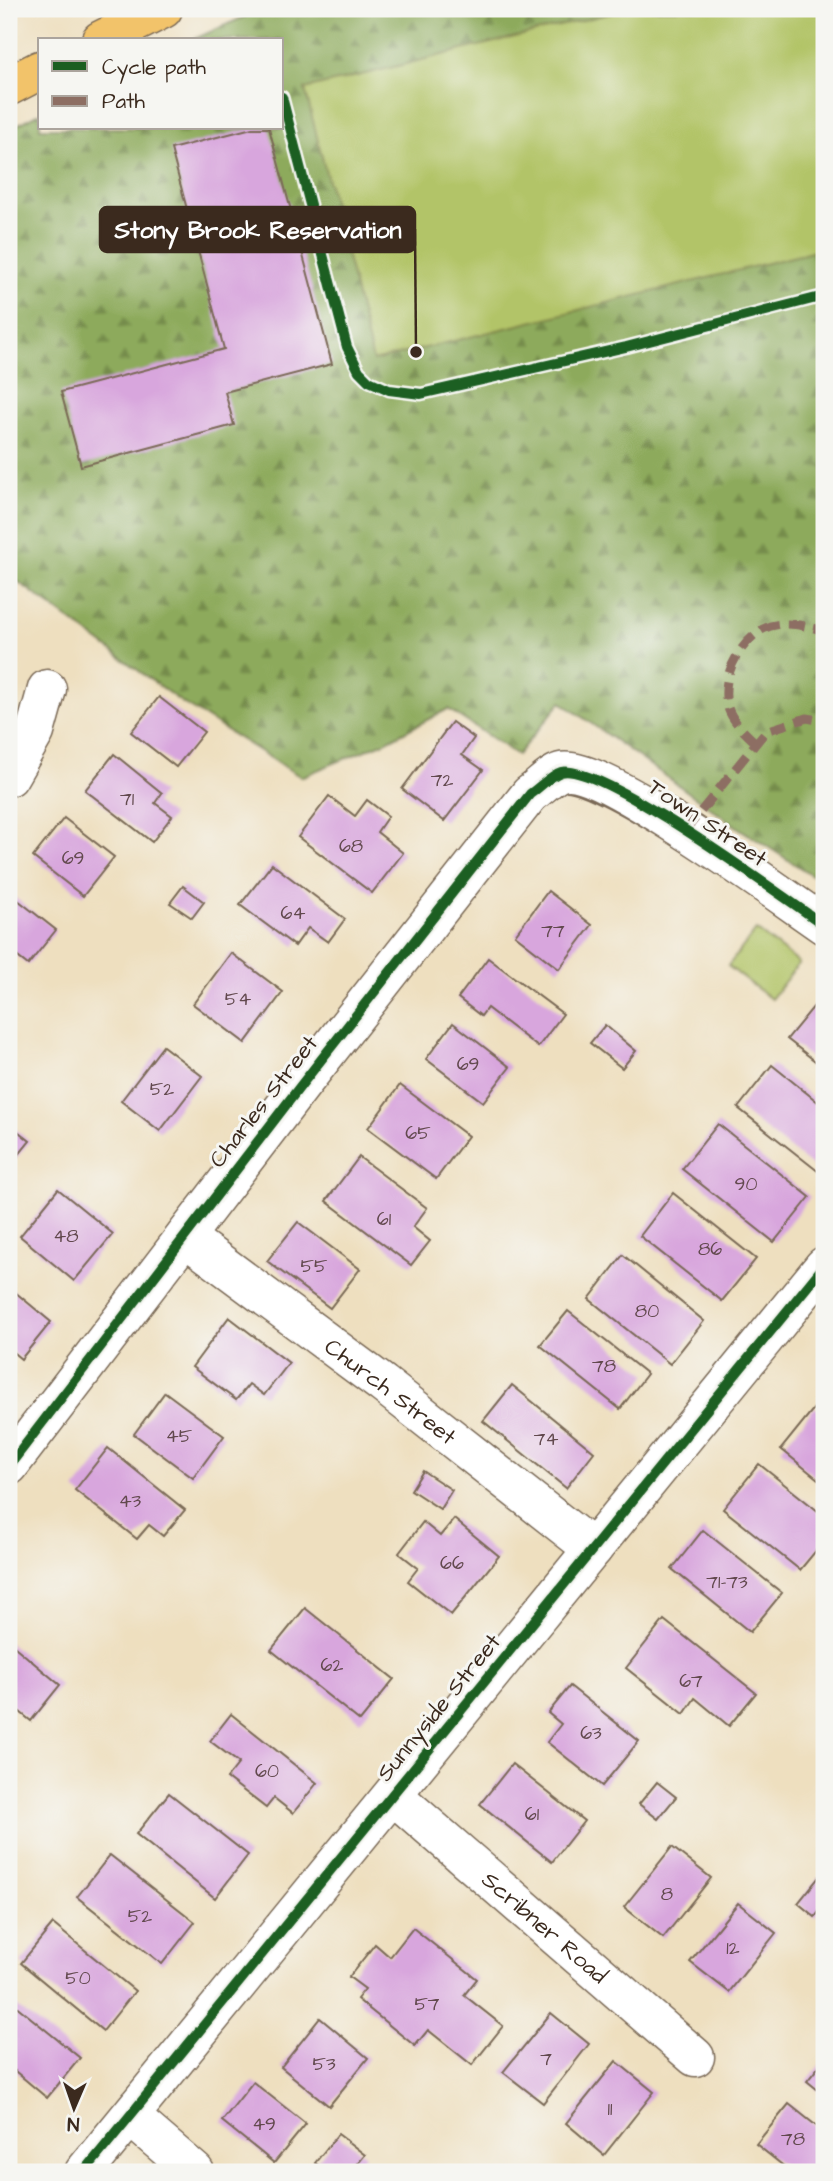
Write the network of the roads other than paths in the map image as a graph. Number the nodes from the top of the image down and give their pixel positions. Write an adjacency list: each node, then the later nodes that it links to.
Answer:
1 (163, 9): 2 (main road)
2 (104, 38)
3 (38, 71): 4 (main road)
4 (9, 86)
5 (47, 689): 7 (street)
6 (561, 772): 8 (street, Town Street); 9 (street, Charles Street)
7 (9, 777)
8 (824, 925)
9 (185, 1237): 11 (street, Charles Street); 12 (street, Church Street)
10 (824, 1266): 12 (street, Sunnyside Street)
11 (9, 1466)
12 (593, 1549): 13 (street, Sunnyside Street)
13 (394, 1796): 14 (street, Scribner Road); 15 (street, Sunnyside Street)
14 (695, 2057)
15 (131, 2117): 16 (street, Sunnyside Street); 17 (street)
16 (84, 2172)
17 (195, 2172)

